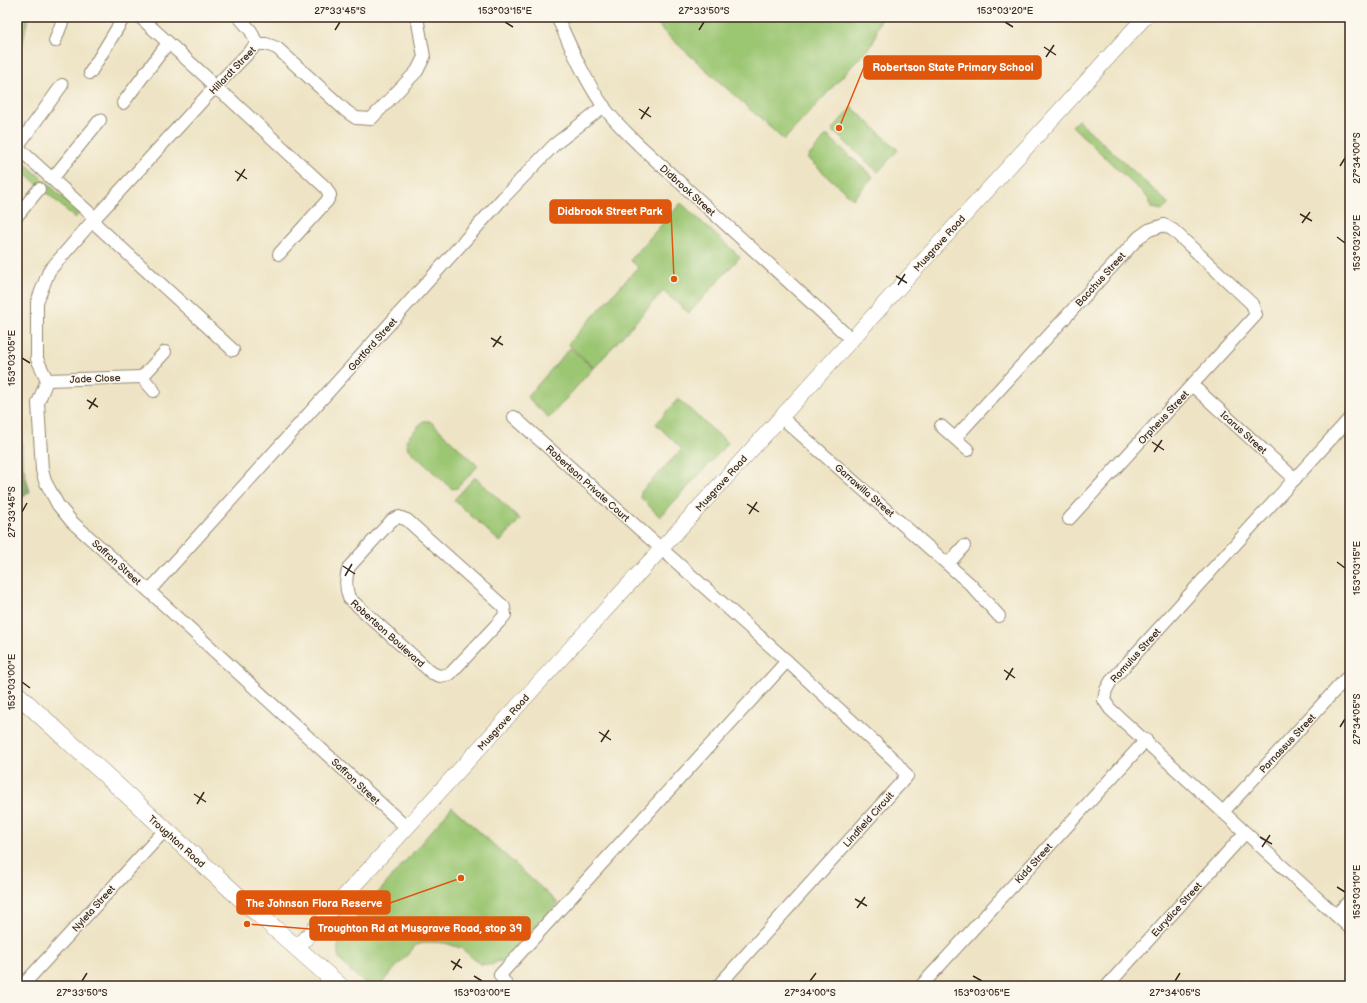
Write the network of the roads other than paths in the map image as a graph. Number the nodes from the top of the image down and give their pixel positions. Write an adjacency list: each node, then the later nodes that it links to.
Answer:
1 (64, 17): 8 (street)
2 (124, 17): 11 (street)
3 (140, 17): 9 (street)
4 (239, 17): 10 (street)
5 (417, 17): 10 (street, Hillardt Street)
6 (556, 17): 15 (street, Didbrook Street)
7 (1145, 17): 24 (street, Musgrave Road)
8 (55, 41)
9 (168, 43): 13 (street); 14 (street)
10 (257, 44): 13 (street, Hillardt Street)
11 (90, 72)
12 (62, 85): 17 (street)
13 (214, 88): 21 (street, Hillardt Street); 22 (street)
14 (123, 103)
15 (604, 106): 24 (street, Didbrook Street); 42 (street, Gartford Street)
16 (100, 120): 18 (street)
17 (17, 147): 18 (street)
18 (52, 179): 21 (street)
19 (39, 189): 20 (street)
20 (17, 216)
21 (93, 220): 25 (street); 28 (street)
22 (278, 254)
23 (1256, 315): 29 (street, Orpheus Street); 35 (street, Bacchus Street)
24 (851, 338): 32 (street, Musgrave Road)
25 (233, 350)
26 (165, 352): 27 (street)
27 (142, 377): 28 (street, Jade Close); 30 (street)
28 (47, 380): 42 (street, Saffron Street)
29 (1192, 385): 37 (street, Icarus Street); 38 (street, Orpheus Street)
30 (154, 391)
31 (514, 416): 40 (street, Robertson Private Court)
32 (780, 417): 40 (street, Musgrave Road); 41 (street, Garrawilla Street)
33 (1350, 418): 37 (street, Romulus Street)
34 (941, 426): 35 (street)
35 (955, 438): 36 (street)
36 (968, 450)
37 (1295, 479): 48 (street, Romulus Street)
38 (1069, 519)
39 (964, 546): 41 (street)
40 (662, 548): 45 (street, Lindfield Circuit); 50 (street, Musgrave Road)
41 (948, 564): 44 (street, Garrawilla Street)
42 (149, 591): 50 (street, Saffron Street)
43 (505, 615): 43 (street, Robertson Boulevard)
44 (999, 616)
45 (787, 661): 59 (street); 60 (street, Lindfield Circuit)
46 (1350, 674): 49 (street, Parnassus Street)
47 (17, 694): 51 (main road, Troughton Road)
48 (1146, 740): 49 (street, Romulus Street); 61 (street, Kidd Street)
49 (1223, 812): 52 (street, Romulus Street)
50 (406, 828): 56 (street, Musgrave Road)
51 (165, 830): 56 (main road, Troughton Road); 58 (street, Nyleta Street)
52 (1245, 833): 54 (street, Romulus Street); 62 (street, Eurydice Street)
53 (1350, 900): 54 (street)
54 (1336, 915): 55 (street, Romulus Street)
55 (1350, 928)
56 (297, 948): 57 (main road, Troughton Road)
57 (332, 983)
58 (22, 986)
59 (507, 986)
60 (718, 986)
61 (921, 986)
62 (1107, 986)

